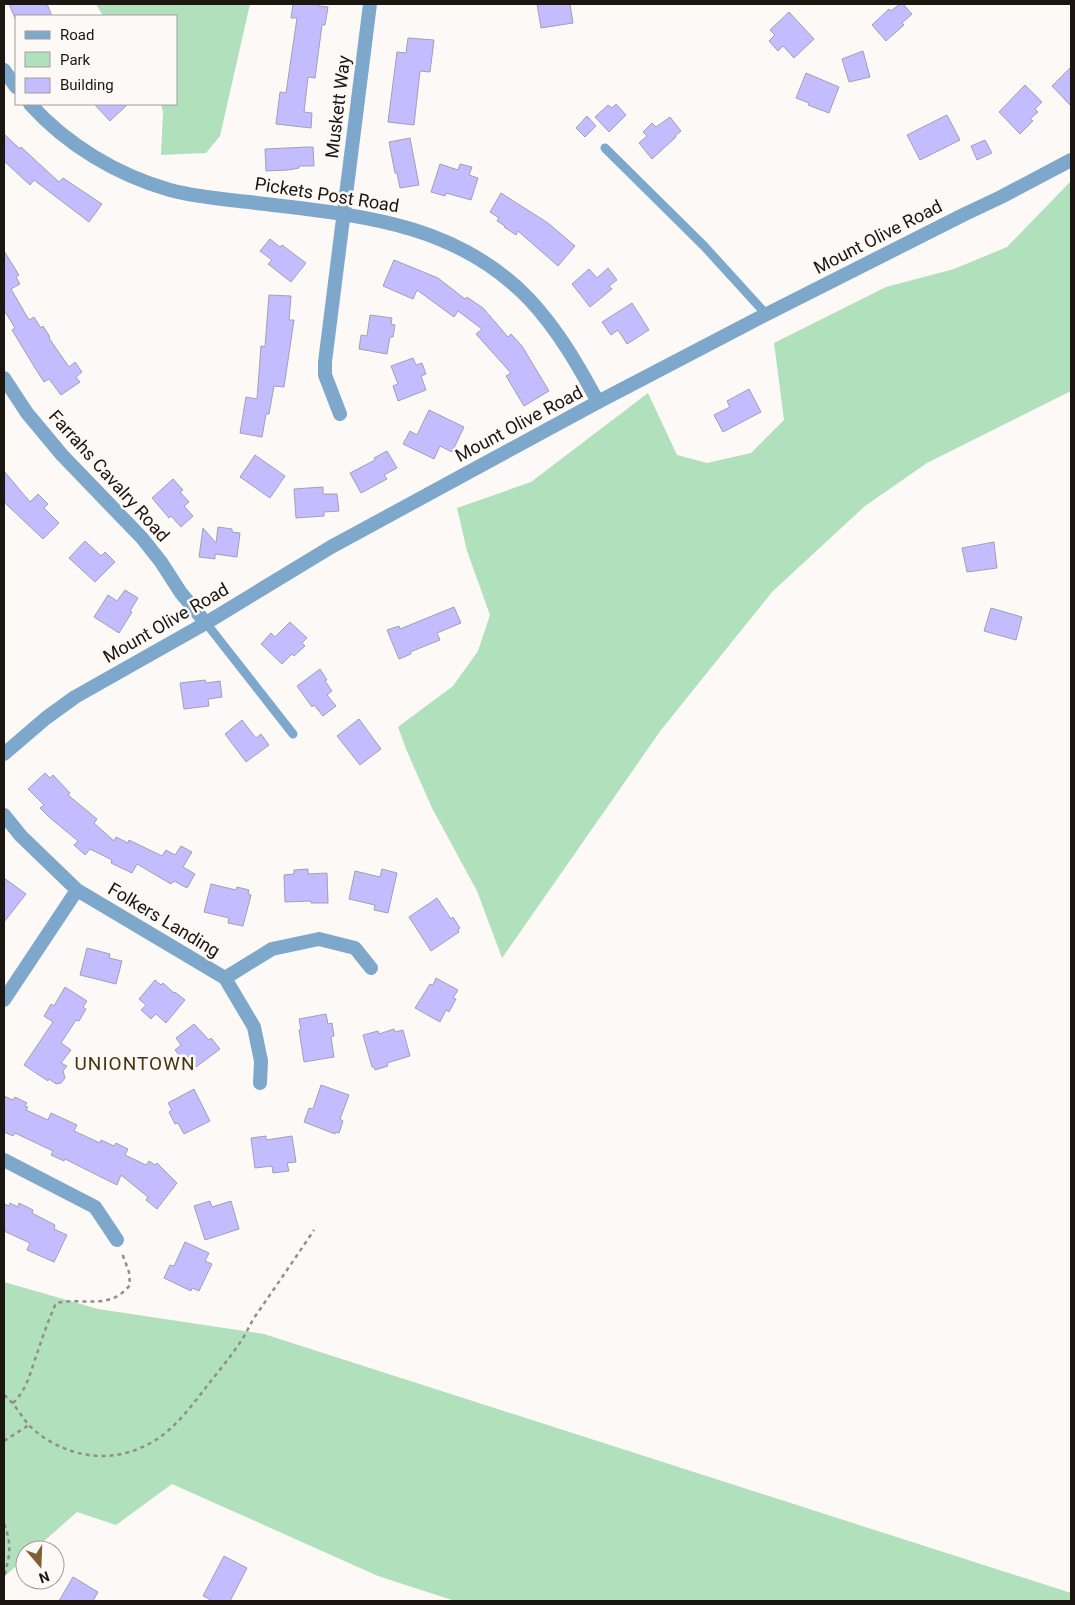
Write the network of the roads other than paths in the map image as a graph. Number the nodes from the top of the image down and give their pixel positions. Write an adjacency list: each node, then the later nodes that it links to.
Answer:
1 (370, 4): 7 (street, Muskett Way)
2 (4, 70): 3 (street)
3 (15, 86)
4 (31, 105): 7 (street, Pickets Post Road)
5 (605, 148): 8 (lane)
6 (1071, 160): 8 (street, Mount Olive Road)
7 (344, 214): 10 (street, Pickets Post Road); 11 (street, Muskett Way)
8 (766, 314): 10 (street, Mount Olive Road)
9 (4, 378): 12 (street, Farrahs Cavalry Road)
10 (598, 402): 12 (street, Mount Olive Road)
11 (340, 414)
12 (206, 623): 13 (lane); 14 (street, Mount Olive Road)
13 (293, 734)
14 (4, 754)
15 (4, 815): 16 (street, Folkers Landing)
16 (77, 890): 18 (street, Folkers Landing); 19 (street)
17 (371, 968): 18 (street)
18 (225, 978): 20 (street, Folkers Landing)
19 (4, 1000)
20 (260, 1083)
21 (4, 1160): 22 (street)
22 (117, 1240)

